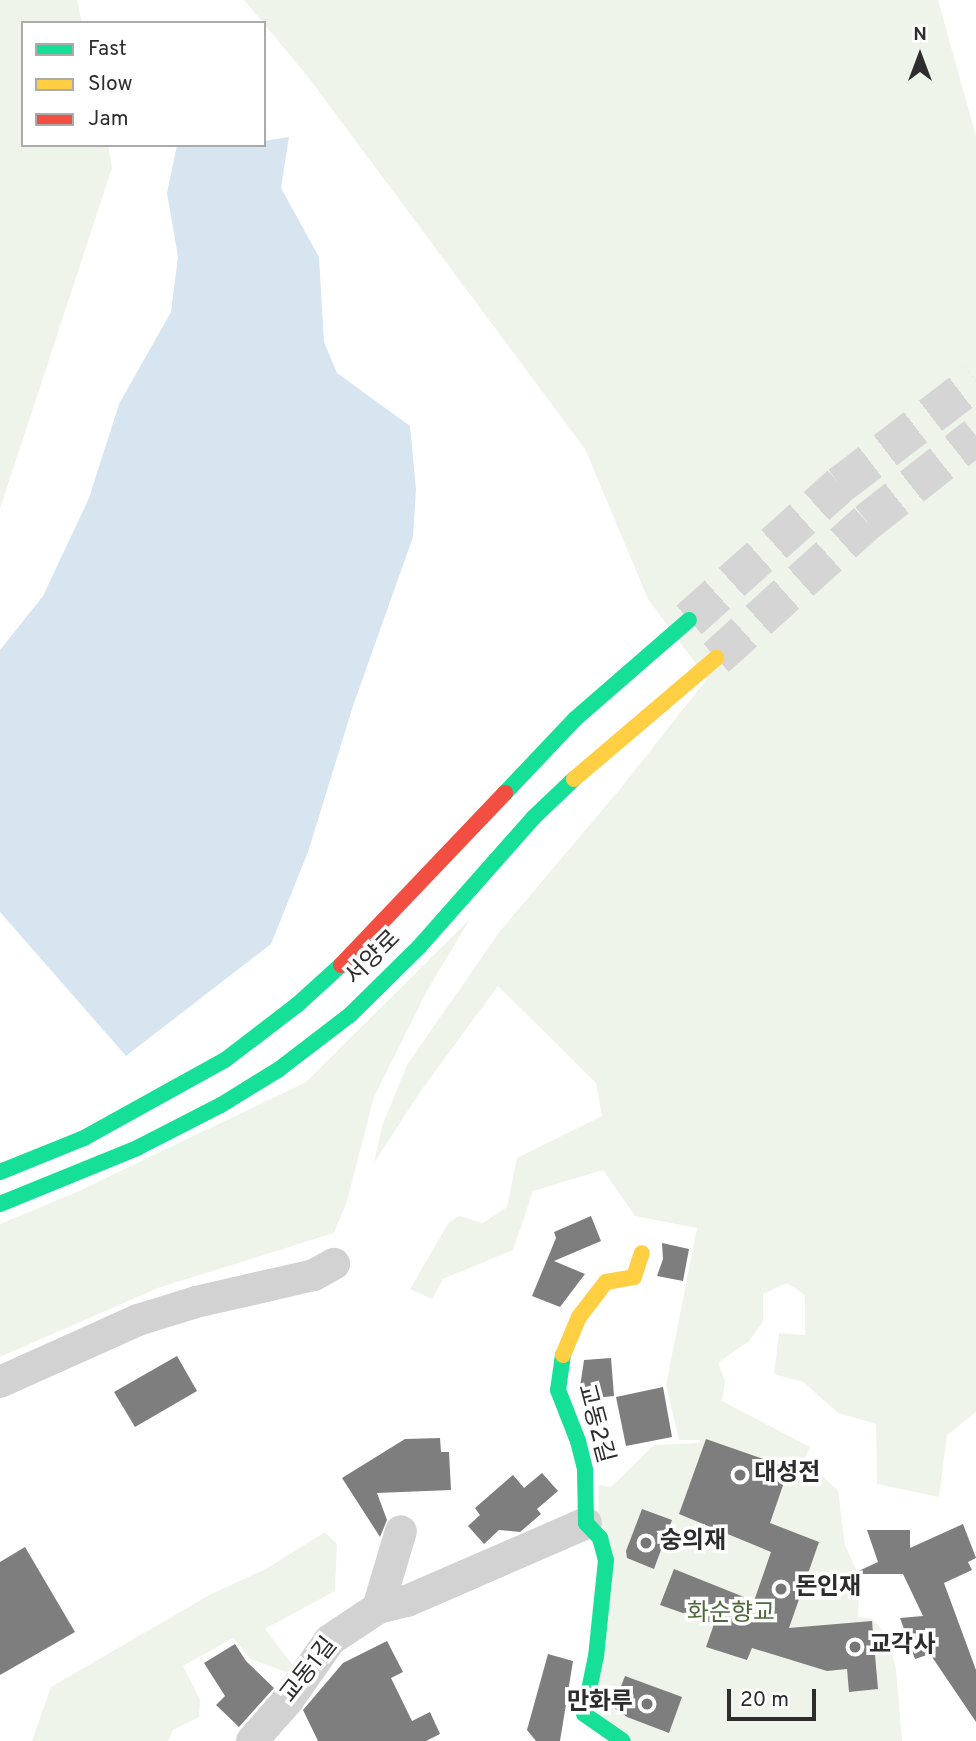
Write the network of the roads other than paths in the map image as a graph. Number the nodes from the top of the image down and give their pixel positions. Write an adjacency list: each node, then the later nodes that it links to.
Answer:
1 (689, 620): 3 (main road, 서양로)
2 (716, 658): 4 (main road, 서양로)
3 (0, 1172)
4 (0, 1204)
5 (642, 1253): 8 (main road, 교동2길)
6 (334, 1265): 7 (street)
7 (0, 1382)
8 (586, 1523): 10 (street, 교동1길); 12 (main road)
9 (401, 1531): 10 (street)
10 (378, 1608): 11 (street, 교동1길)
11 (252, 1741)
12 (623, 1741)

